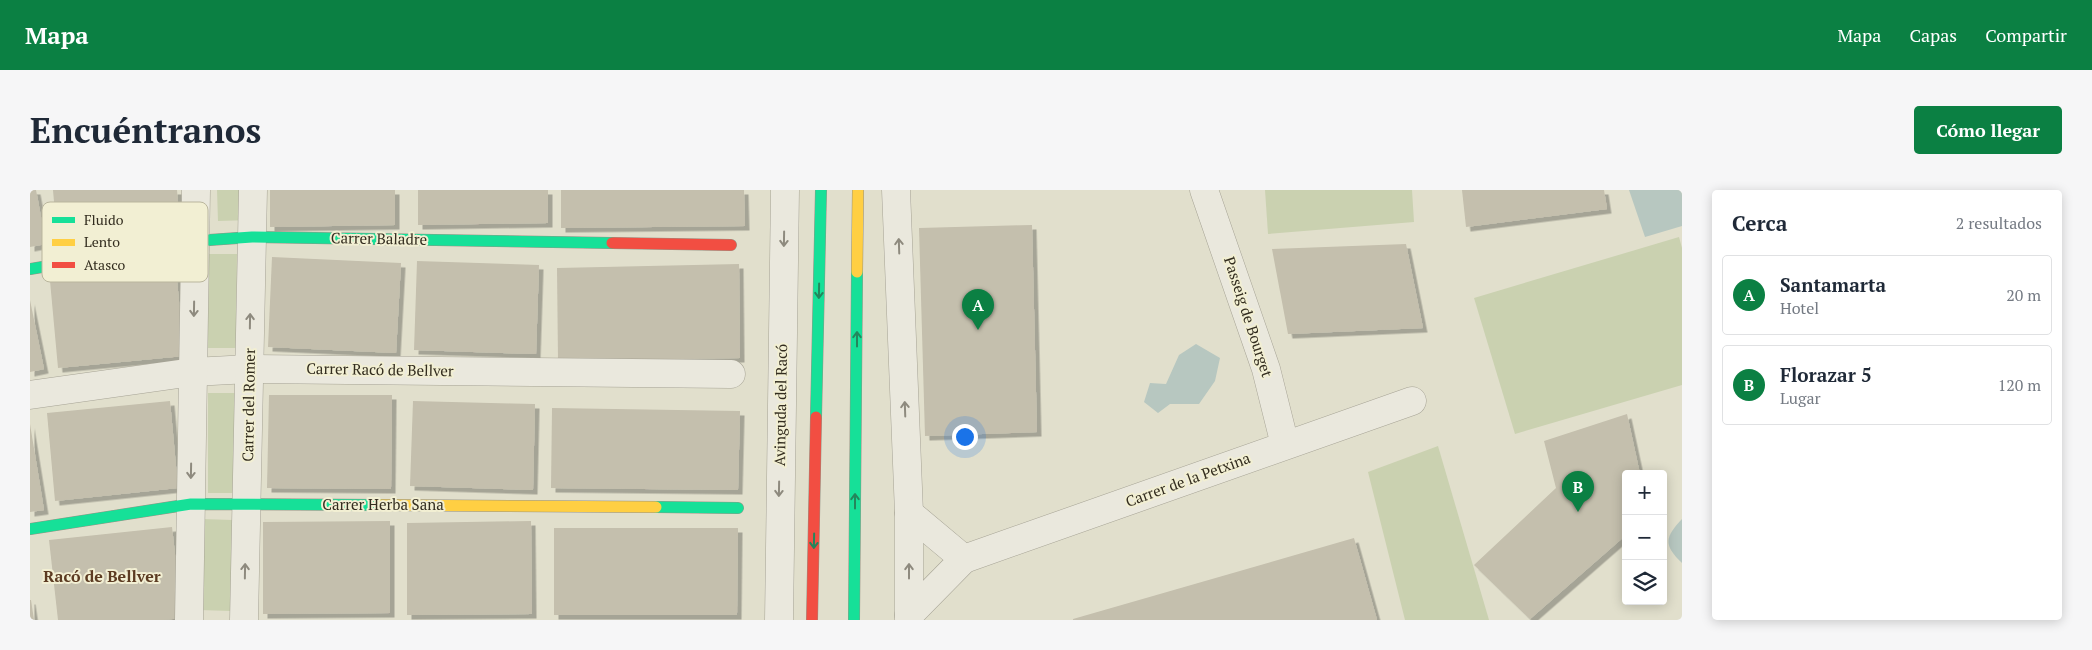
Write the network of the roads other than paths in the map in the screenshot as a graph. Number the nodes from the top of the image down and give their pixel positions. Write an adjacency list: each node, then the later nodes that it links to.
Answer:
1 (253, 190): 7 (street, Carrer del Romer)
2 (784, 190): 26 (street, Avinguda del Racó, one-way to 26)
3 (821, 190): 27 (street, one-way to 27)
4 (858, 190): 28 (street, one-way to 4)
5 (896, 190): 20 (street, one-way to 5)
6 (1204, 190): 16 (street, Passeig de Bourget)
7 (252, 237): 8 (street, Carrer Baladre); 9 (street, Carrer Baladre); 11 (street, Carrer del Romer, one-way to 7)
8 (208, 239)
9 (732, 245)
10 (195, 282): 12 (street, one-way to 12)
11 (249, 369): 12 (street, Carrer Racó de Bellver); 13 (street, Carrer Racó de Bellver); 18 (street, Carrer del Romer)
12 (193, 372): 14 (street, Carrer Racó de Bellver); 17 (street, one-way to 17)
13 (731, 374)
14 (30, 395)
15 (1412, 401): 16 (street, Carrer de la Petxina)
16 (1285, 445): 22 (street, Carrer de la Petxina)
17 (191, 504): 18 (street, Carrer Herba Sana); 21 (street, Carrer Herba Sana); 24 (street)
18 (247, 504): 19 (street, Carrer Herba Sana); 25 (street, Carrer del Romer, one-way to 18)
19 (738, 508)
20 (909, 513): 22 (street); 23 (street, one-way to 20)
21 (30, 529)
22 (964, 559): 23 (street, Carrer de la Petxina)
23 (909, 618)
24 (189, 620)
25 (244, 620)
26 (779, 620)
27 (812, 620)
28 (854, 620)

